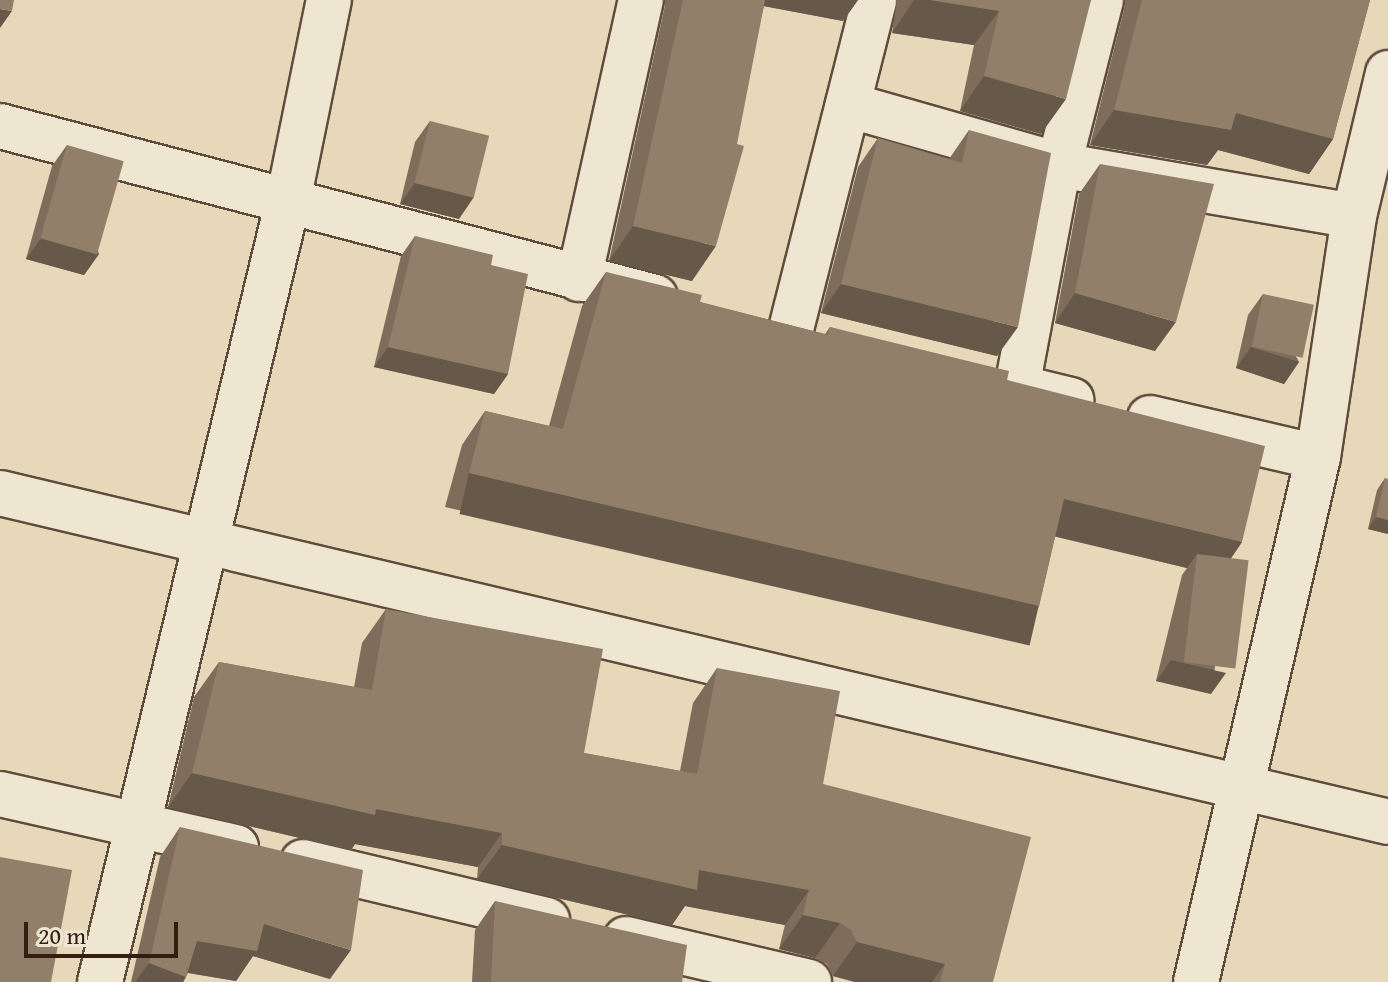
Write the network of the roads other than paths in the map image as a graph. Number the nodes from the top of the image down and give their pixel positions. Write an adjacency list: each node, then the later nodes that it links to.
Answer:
1 (329, 0): 9 (street)
2 (641, 0): 11 (street)
3 (874, 0): 6 (street)
4 (1101, 0): 8 (street)
5 (1388, 73): 10 (street)
6 (848, 105): 8 (street); 14 (street)
7 (0, 126): 9 (street)
8 (1059, 165): 10 (street); 17 (street)
9 (288, 201): 11 (street); 20 (street)
10 (1354, 216): 18 (street)
11 (579, 279): 12 (street)
12 (700, 308)
13 (746, 319): 14 (street)
14 (791, 329): 15 (street)
15 (836, 341)
16 (972, 375): 17 (street)
17 (1017, 387): 18 (street)
18 (1318, 457): 21 (street)
19 (0, 493): 20 (street)
20 (206, 545): 21 (street); 24 (street)
21 (1241, 788): 23 (street); 27 (street)
22 (0, 794): 24 (street)
23 (1388, 822)
24 (137, 823): 25 (street); 26 (street)
25 (100, 982)
26 (809, 982)
27 (1196, 982)

